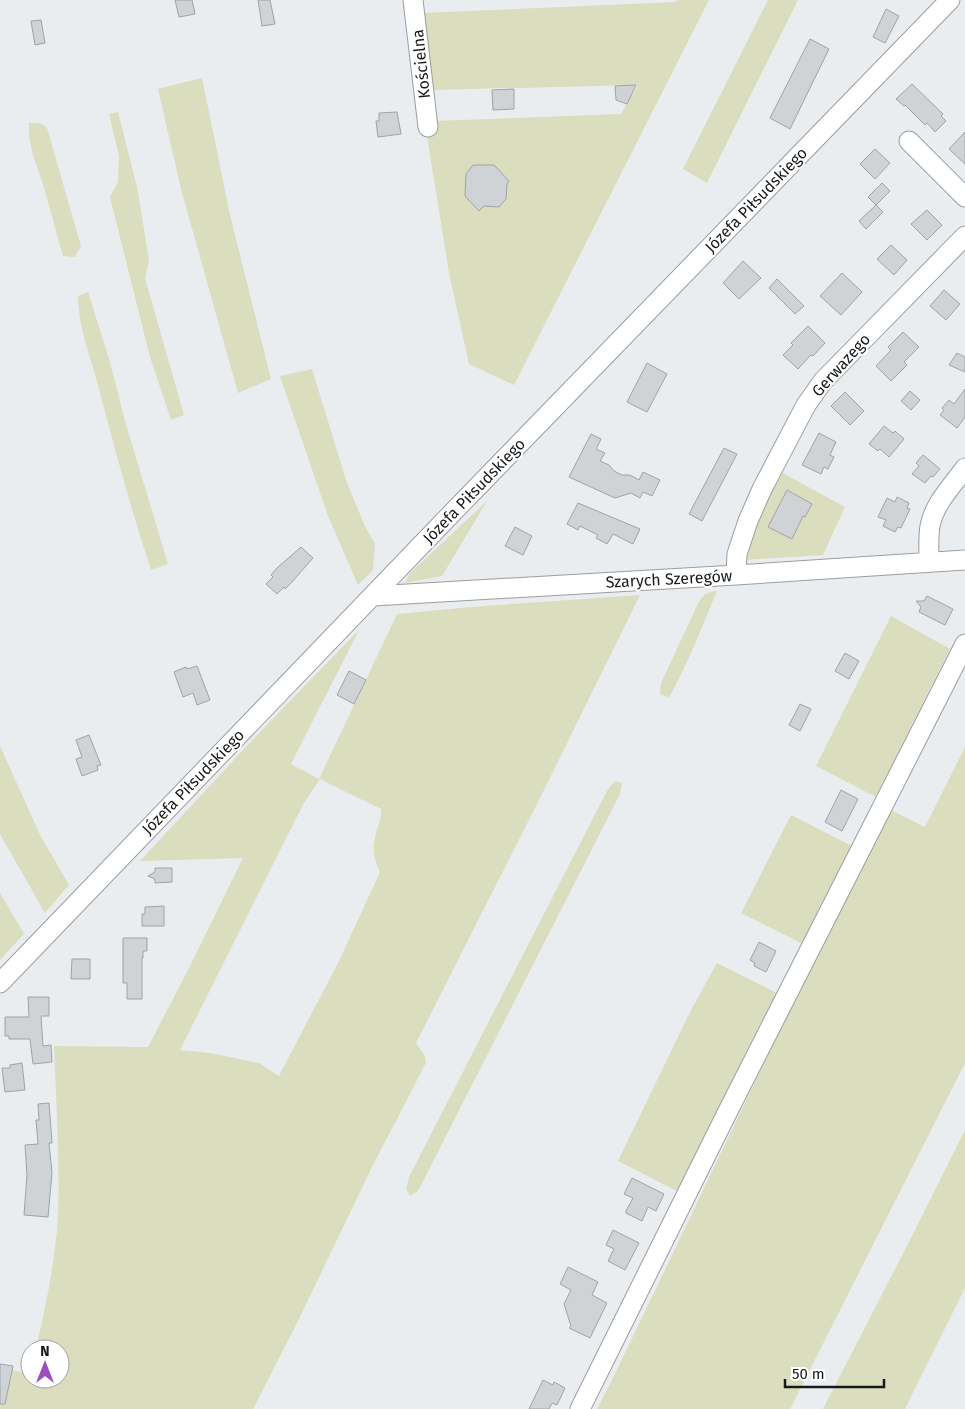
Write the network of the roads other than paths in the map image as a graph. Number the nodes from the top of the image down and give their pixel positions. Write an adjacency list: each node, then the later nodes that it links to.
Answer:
1 (413, 0): 3 (street, Kościelna)
2 (950, 0): 11 (street, Józefa Piłsudskiego)
3 (428, 127)
4 (909, 141): 5 (street)
5 (965, 197)
6 (965, 236): 10 (street, Gerwazego)
7 (965, 468): 9 (street)
8 (965, 560): 9 (street, Szarych Szeregów)
9 (929, 562): 10 (street, Szarych Szeregów)
10 (736, 575): 11 (street, Szarych Szeregów)
11 (373, 596): 13 (street, Józefa Piłsudskiego)
12 (965, 644): 14 (street)
13 (0, 983)
14 (580, 1409)

